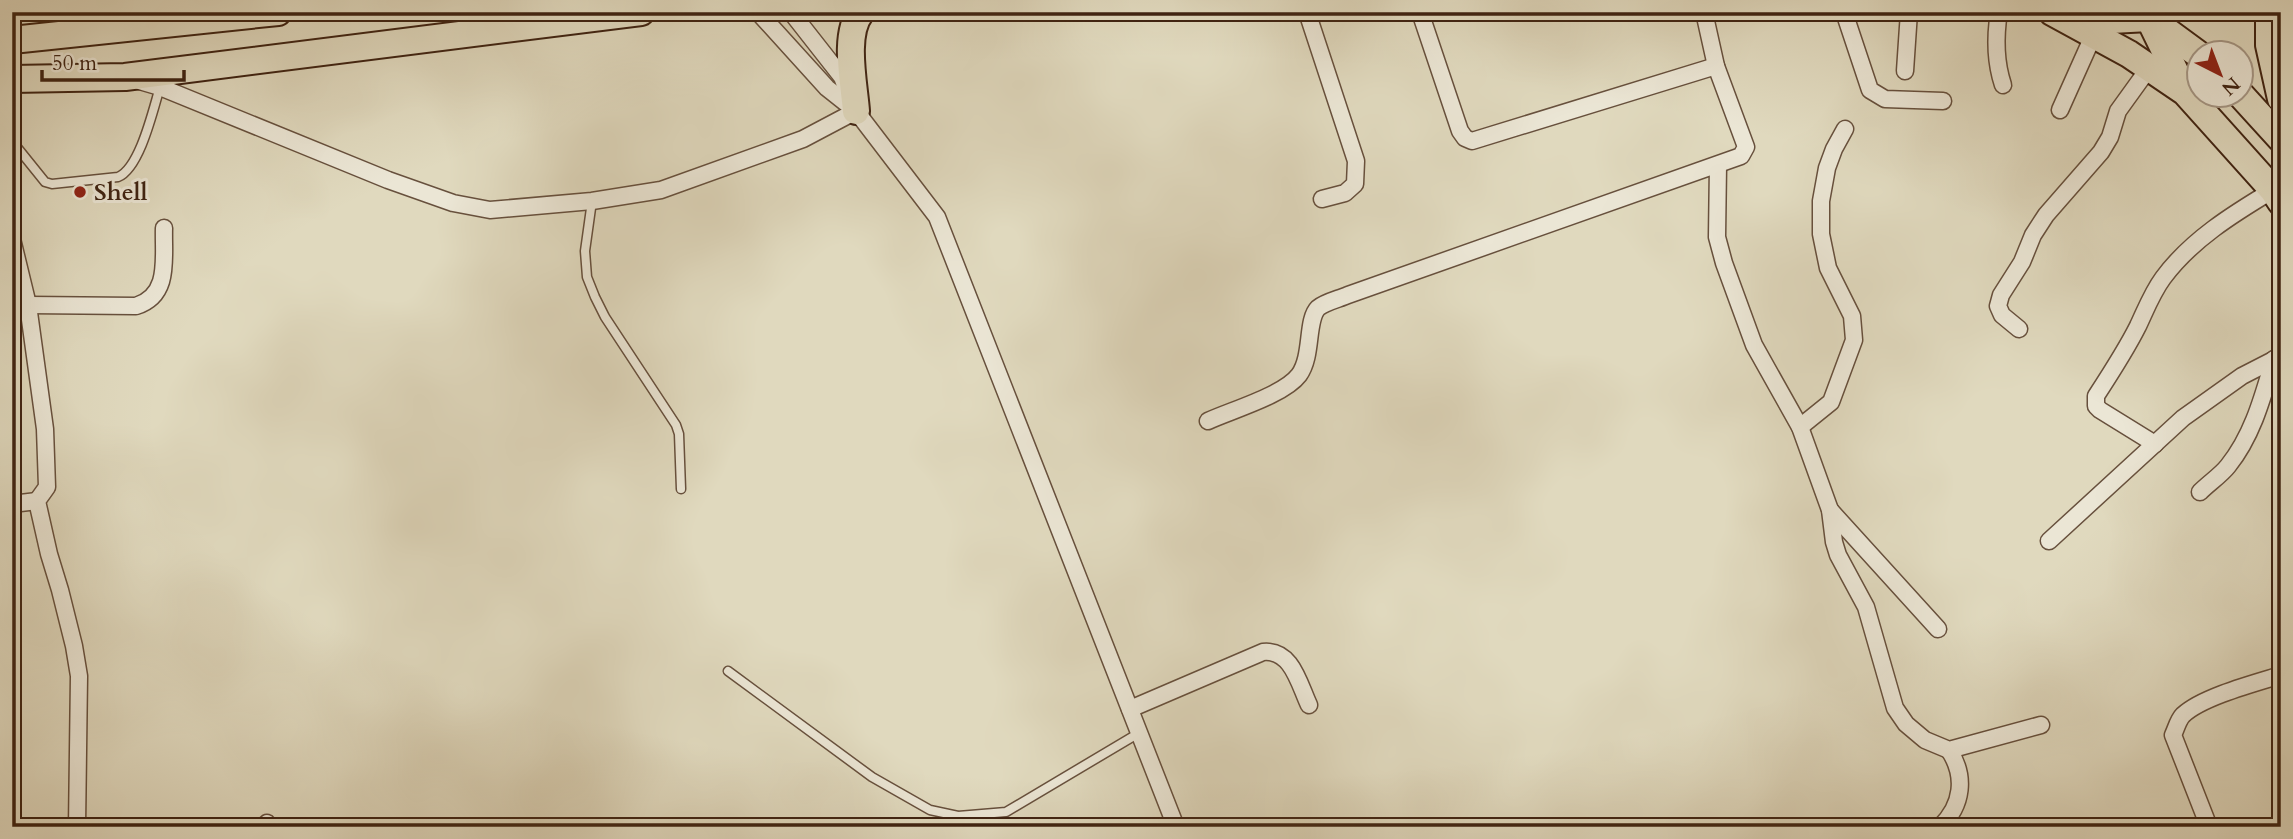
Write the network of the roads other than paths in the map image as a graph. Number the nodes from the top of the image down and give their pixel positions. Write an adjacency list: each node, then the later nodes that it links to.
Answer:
1 (278, 12): 15 (main road)
2 (758, 12): 31 (street)
3 (791, 12): 31 (street)
4 (861, 12): 31 (main road)
5 (1307, 12): 37 (street)
6 (1420, 12): 17 (street)
7 (1704, 12): 17 (street)
8 (1844, 12): 27 (street)
9 (1909, 12): 19 (street)
10 (1999, 12): 22 (street)
11 (2269, 12): 26 (main road)
12 (631, 13): 20 (main road)
13 (2145, 15): 14 (main road); 16 (main road); 24 (main road)
14 (2073, 23): 18 (main road); 30 (street)
15 (12, 40)
16 (2184, 43)
17 (1716, 66): 35 (street)
18 (2149, 68): 25 (main road); 42 (street)
19 (1905, 71)
20 (125, 77): 21 (main road); 23 (street)
21 (12, 79)
22 (2003, 85)
23 (160, 87): 33 (lane); 38 (street)
24 (2184, 90)
25 (2184, 91)
26 (2281, 99)
27 (1943, 102)
28 (2199, 108): 36 (main road)
29 (2253, 108): 34 (main road)
30 (2060, 110)
31 (856, 111): 38 (street); 57 (street)
32 (1845, 129): 45 (street)
33 (12, 138)
34 (2281, 139)
35 (1718, 165): 44 (street); 45 (street)
36 (2277, 196): 46 (street)
37 (1322, 200)
38 (592, 201): 47 (lane)
39 (164, 228): 41 (street)
40 (12, 239): 41 (street)
41 (28, 305): 49 (street)
42 (2018, 329)
43 (2278, 358): 46 (street); 48 (street)
44 (1208, 421)
45 (1800, 427): 51 (street)
46 (2155, 444): 52 (street)
47 (681, 489)
48 (2200, 492)
49 (37, 500): 50 (street); 61 (street)
50 (12, 504)
51 (1830, 510): 53 (street); 60 (street)
52 (2049, 541)
53 (1938, 629)
54 (728, 671): 59 (lane)
55 (2281, 676): 64 (street)
56 (1309, 705): 57 (street)
57 (1130, 709): 59 (street)
58 (2041, 725): 60 (street)
59 (1139, 733): 62 (street)
60 (1949, 750): 63 (street)
61 (77, 827)
62 (1176, 827)
63 (1940, 827)
64 (2209, 827)

